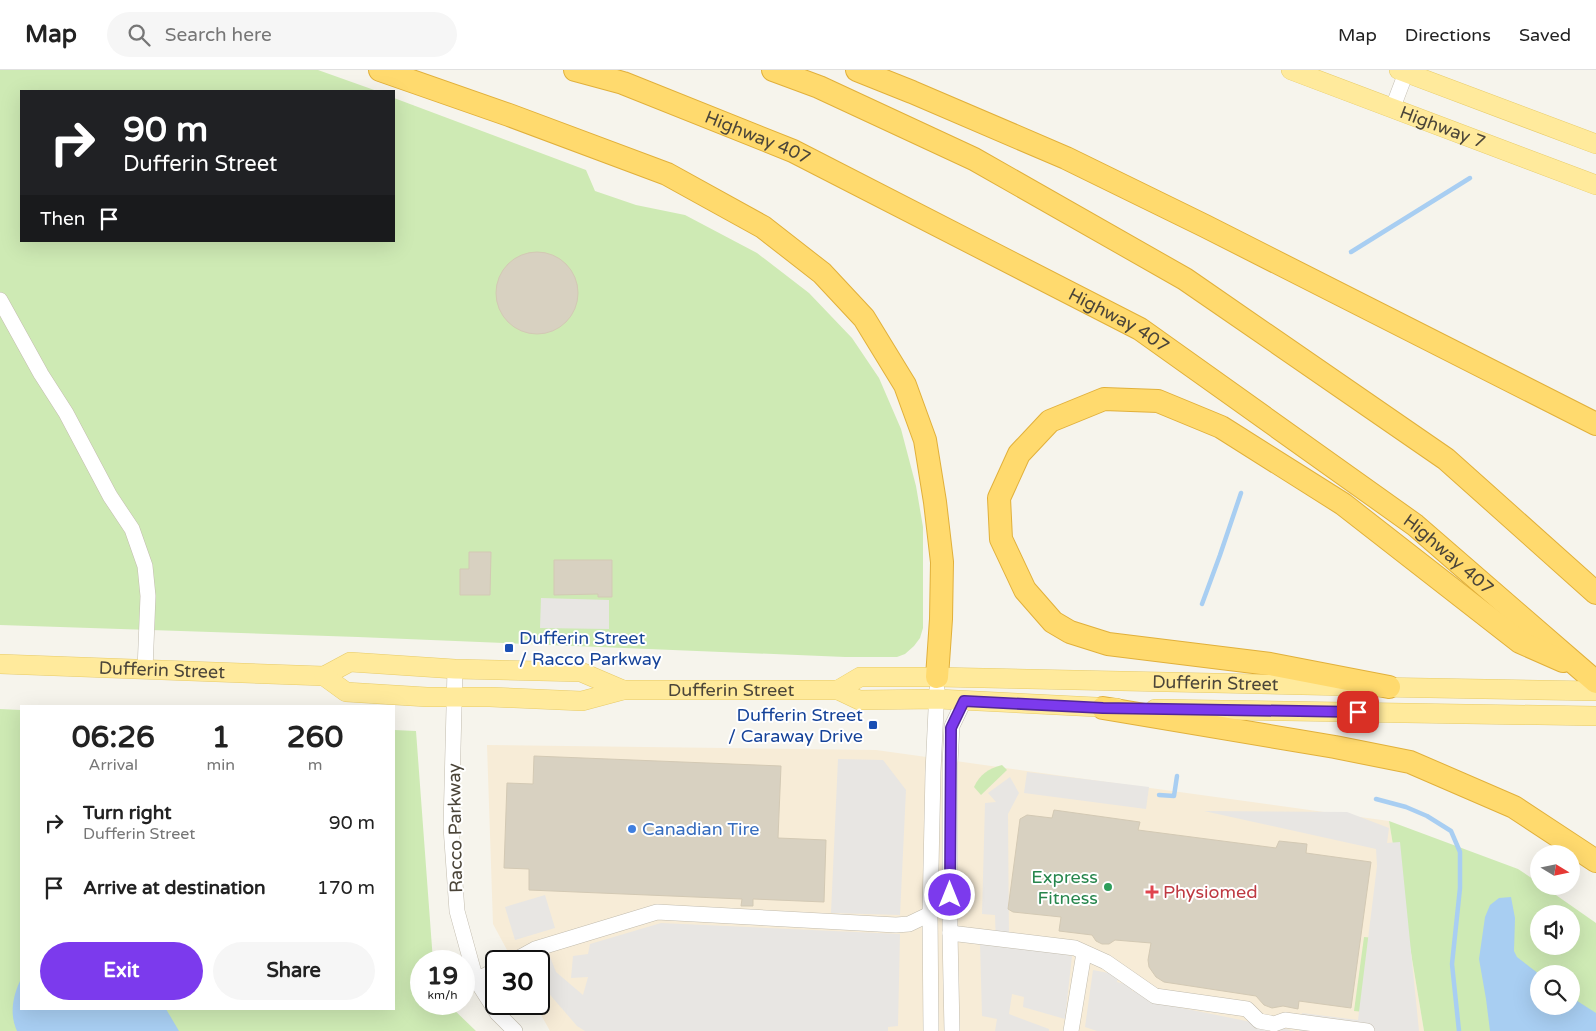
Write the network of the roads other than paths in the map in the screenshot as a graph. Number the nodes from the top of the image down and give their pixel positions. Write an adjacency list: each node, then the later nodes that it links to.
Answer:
1 (380, 70): 19 (highway)
2 (575, 70): 16 (highway, Highway 407)
3 (773, 70): 12 (highway)
4 (857, 70): 11 (highway)
5 (1291, 70): 7 (main road, Highway 7)
6 (1404, 71): 7 (street); 8 (main road)
7 (1393, 107): 9 (main road, Highway 7)
8 (1596, 144)
9 (1596, 185)
10 (0, 300): 15 (street)
11 (1596, 424)
12 (1596, 593)
13 (0, 664): 15 (main road, Dufferin Street)
14 (455, 669): 17 (main road, Dufferin Street); 20 (main road, Dufferin Street); 22 (street, Racco Parkway)
15 (145, 670): 17 (main road, Dufferin Street)
16 (1589, 675): 18 (highway)
17 (324, 676): 22 (main road, Dufferin Street)
18 (1390, 687): 19 (main road, Dufferin Street); 21 (main road, Dufferin Street)
19 (937, 688): 20 (main road, Dufferin Street); 23 (main road, Dufferin Street); 27 (street)
20 (623, 690): 22 (main road, Dufferin Street)
21 (1596, 691)
22 (455, 697): 32 (street, Racco Parkway)
23 (964, 701): 24 (main road, Dufferin Street); 28 (street)
24 (1103, 708): 25 (main road, Dufferin Street); 26 (highway)
25 (1596, 716)
26 (1596, 861)
27 (930, 914): 29 (street); 34 (street)
28 (950, 933): 30 (street); 35 (street)
29 (533, 950)
30 (1084, 952): 36 (street); 37 (street)
31 (485, 976): 32 (street)
32 (476, 980): 33 (street, Racco Parkway)
33 (515, 1031)
34 (931, 1031)
35 (952, 1031)
36 (1071, 1031)
37 (1367, 1031)

